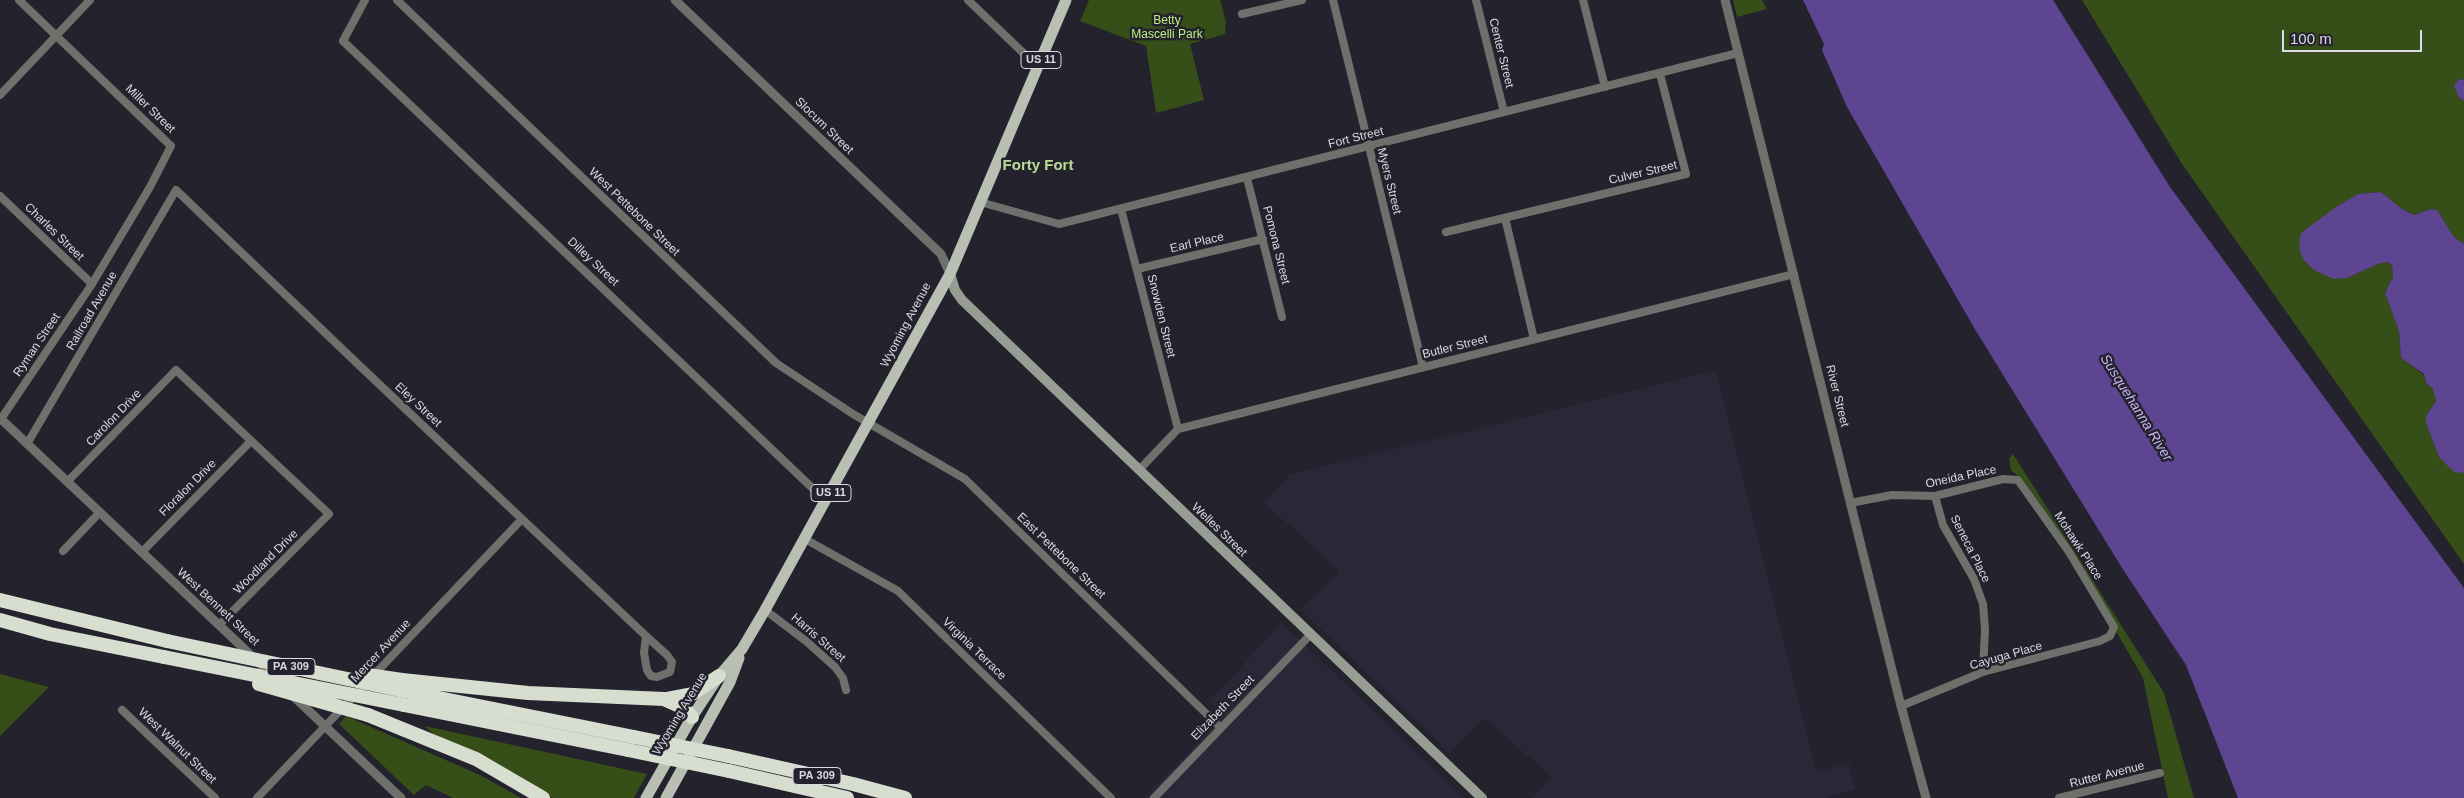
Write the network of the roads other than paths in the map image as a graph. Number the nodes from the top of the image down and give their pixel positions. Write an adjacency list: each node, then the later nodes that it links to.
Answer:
1 (19, 0): 14 (street, Miller Street)
2 (90, 0): 14 (street)
3 (365, 0): 46 (street, Dilley Street)
4 (397, 0): 38 (street, West Pettebone Street)
5 (675, 0): 31 (street, Slocum Street)
6 (968, 0): 16 (street)
7 (1066, 0): 16 (main road, Wyoming Avenue / US 11)
8 (1302, 0): 13 (street)
9 (1333, 0): 21 (street, Myers Street)
10 (1476, 0): 20 (street, Center Street)
11 (1583, 0): 18 (street)
12 (1725, 0): 15 (street, River Street)
13 (1242, 14)
14 (56, 35): 19 (street); 33 (street, Miller Street)
15 (1738, 53): 17 (street, Fort Street); 32 (street, River Street)
16 (1038, 67): 25 (main road, Wyoming Avenue / US 11)
17 (1660, 74): 18 (street, Fort Street); 27 (street, Culver Street)
18 (1605, 87): 20 (street, Fort Street)
19 (0, 94)
20 (1504, 112): 21 (street, Fort Street)
21 (1369, 146): 22 (street, Fort Street); 36 (street, Myers Street)
22 (1247, 178): 26 (street, Fort Street); 29 (street, Pomona Street)
23 (176, 190): 41 (street, Railroad Avenue); 49 (street, Eley Street)
24 (0, 196): 33 (street, Charles Street)
25 (980, 202): 26 (street, Fort Street); 31 (main road, Wyoming Avenue / US 11)
26 (1121, 209): 30 (street, Snowden Street)
27 (1505, 218): 28 (street, Culver Street); 35 (street)
28 (1446, 232)
29 (1262, 239): 30 (street, Earl Place); 34 (street, Pomona Street)
30 (1137, 269): 39 (street, Snowden Street)
31 (950, 274): 38 (main road, Wyoming Avenue / US 11); 42 (main road, Welles Street)
32 (1794, 274): 35 (street, Butler Street); 47 (street, River Street)
33 (92, 284): 37 (street, Ryman Street)
34 (1282, 317)
35 (1534, 339): 36 (street, Butler Street)
36 (1423, 366): 39 (street, Butler Street)
37 (0, 418): 41 (street, West Bennett Street)
38 (869, 423): 46 (main road, Wyoming Avenue / US 11); 71 (street, East Pettebone Street)
39 (1178, 429): 42 (street)
40 (251, 441): 44 (street, Carolon Drive); 52 (street, Floralon Drive); 56 (street, Woodland Drive)
41 (27, 444): 44 (street, West Bennett Street)
42 (1139, 470): 58 (main road, Welles Street)
43 (2018, 480): 45 (street, Oneida Place); 57 (street, Mohawk Place)
44 (67, 482): 48 (street, West Bennett Street)
45 (1935, 496): 47 (street, Oneida Place); 63 (street, Seneca Place)
46 (826, 501): 50 (main road, Wyoming Avenue / US 11)
47 (1850, 503): 67 (street, River Street)
48 (100, 512): 51 (street); 52 (street, West Bennett Street)
49 (522, 518): 59 (street, Eley Street); 70 (street, Mercer Avenue)
50 (805, 538): 54 (main road, Wyoming Avenue / US 11); 82 (street, Virginia Terrace)
51 (63, 551)
52 (142, 552): 56 (street, West Bennett Street)
53 (0, 600): 60 (highway, PA 309)
54 (765, 610): 61 (main road, Wyoming Avenue / US 11); 65 (street, Harris Street)
55 (0, 620): 62 (highway, PA 309)
56 (219, 625): 70 (street, West Bennett Street)
57 (2114, 627): 63 (street, Cayuga Place)
58 (1310, 635): 71 (street, Elizabeth Street); 84 (main road, Welles Street)
59 (646, 636): 59 (street, Eley Street)
60 (167, 642): 66 (highway, bridge); 81 (highway, PA 309, bridge)
61 (742, 649): 64 (main road, Wyoming Avenue / US 11); 72 (main road, Wyoming Avenue / US 11)
62 (164, 657): 77 (highway, bridge); 80 (highway, PA 309, bridge)
63 (1983, 672): 67 (street, Cayuga Place)
64 (719, 676): 66 (highway); 69 (main road, Wyoming Avenue / US 11)
65 (846, 690)
66 (664, 699): 69 (highway)
67 (1901, 706): 85 (street, River Street)
68 (122, 710): 74 (street, West Walnut Street)
69 (692, 717): 72 (main road); 78 (main road, Wyoming Avenue / US 11)
70 (325, 726): 75 (street, Mercer Avenue); 76 (street, West Bennett Street)
71 (1220, 727): 83 (street, Elizabeth Street)
72 (702, 735): 79 (main road, Wyoming Avenue / US 11)
73 (2160, 773): 86 (street, Rutter Avenue)
74 (215, 798)
75 (257, 798)
76 (401, 798)
77 (543, 798)
78 (646, 798)
79 (666, 798)
80 (847, 798)
81 (905, 798)
82 (1111, 798)
83 (1154, 798)
84 (1482, 798)
85 (1926, 798)
86 (2059, 798)

